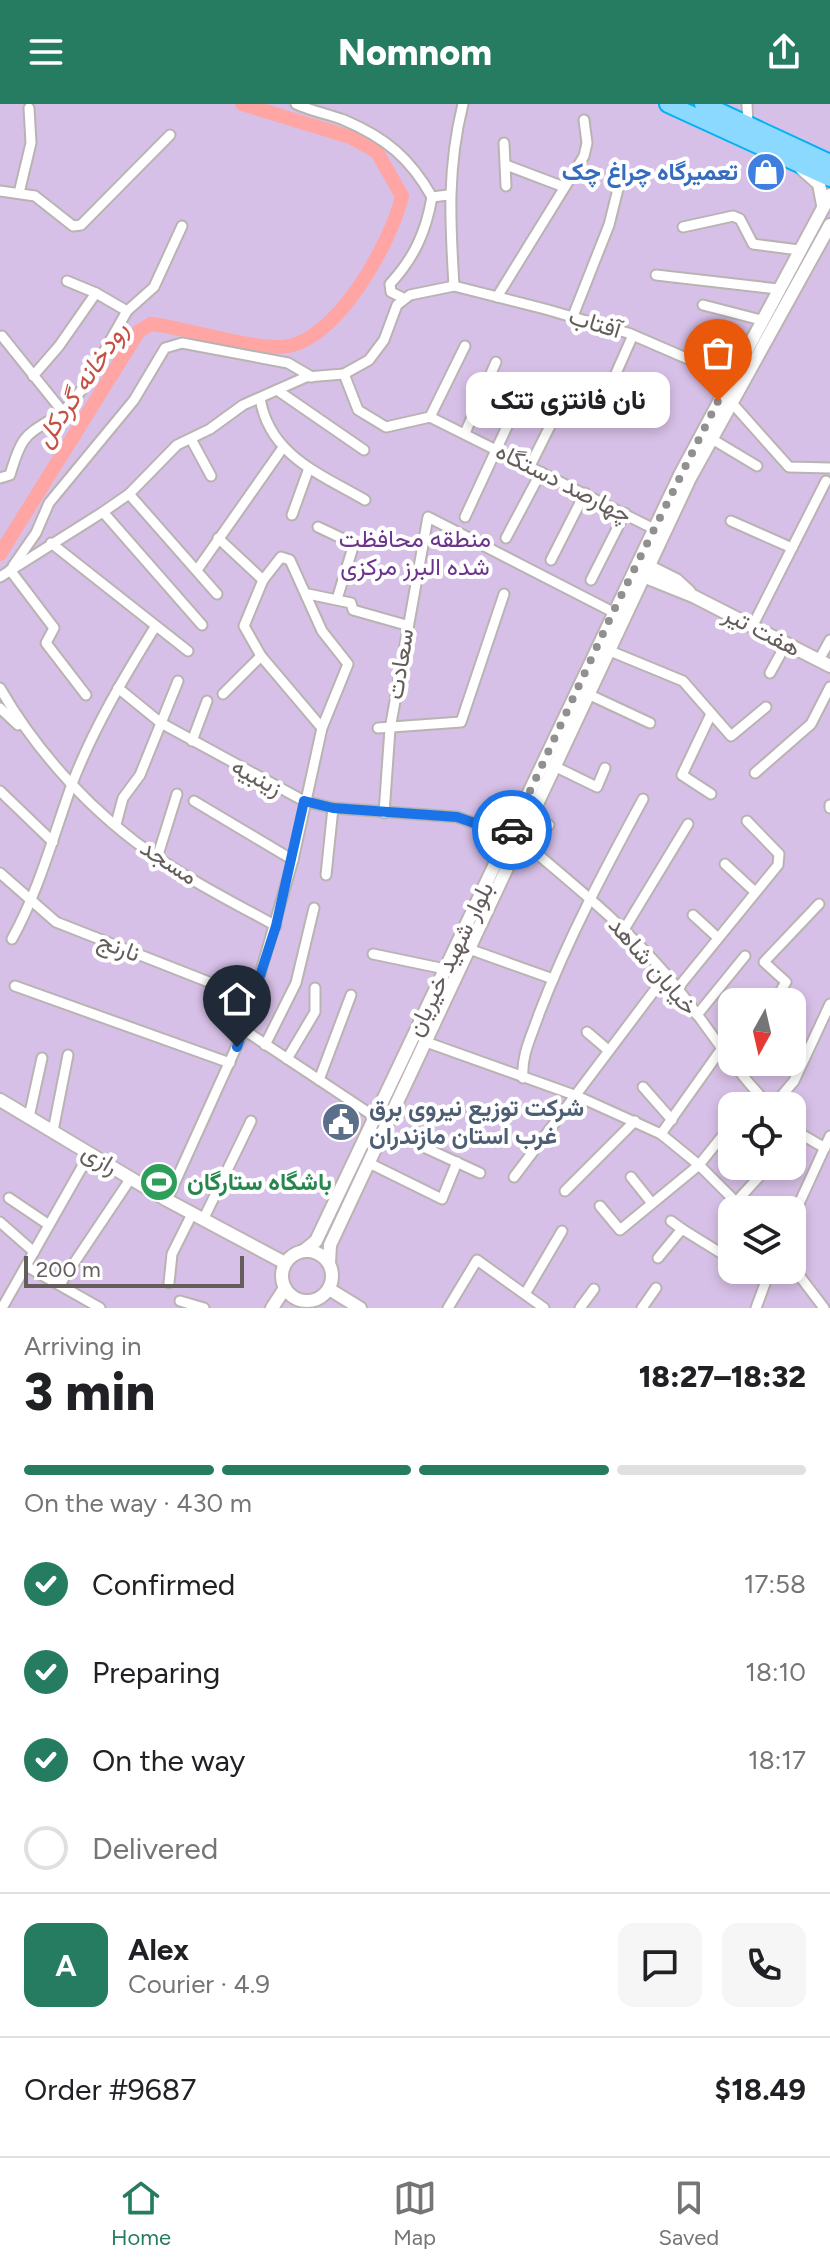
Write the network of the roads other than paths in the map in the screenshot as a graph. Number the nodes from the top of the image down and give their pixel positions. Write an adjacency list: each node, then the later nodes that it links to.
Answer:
1 (296, 104): 21 (street)
2 (463, 104): 20 (street)
3 (668, 104): 11 (highway)
4 (703, 104): 8 (highway)
5 (747, 104): 8 (street)
6 (29, 108): 19 (street)
7 (584, 120): 17 (street)
8 (748, 125): 12 (highway)
9 (170, 135): 19 (street)
10 (504, 143): 13 (street)
11 (790, 159): 14 (highway); 22 (main road)
12 (826, 159)
13 (506, 165): 16 (street); 17 (street)
14 (830, 178)
15 (619, 185): 36 (street)
16 (506, 186)
17 (564, 187): 32 (street)
18 (0, 191): 19 (street)
19 (19, 193)
20 (448, 195): 21 (street); 29 (street)
21 (432, 197): 33 (street)
22 (827, 201): 26 (main road, بلوار شهید خیریان)
23 (830, 225): 51 (main road, بلوار شهید خیریان)
24 (182, 226): 35 (street)
25 (683, 227): 26 (street)
26 (799, 250): 30 (main road, بلوار شهید خیریان)
27 (656, 275): 30 (street)
28 (67, 281): 31 (street)
29 (454, 286): 32 (street, آفتاب); 33 (street)
30 (778, 289): 37 (main road, بلوار شهید خیریان)
31 (96, 293): 35 (street); 43 (street)
32 (497, 297): 36 (street, آفتاب)
33 (403, 298): 42 (street)
34 (703, 305): 37 (street)
35 (127, 311): 52 (street)
36 (573, 316): 38 (street, آفتاب)
37 (761, 320): 45 (main road, بلوار شهید خیریان)
38 (633, 335): 45 (street, آفتاب); 47 (street)
39 (2, 336): 43 (street)
40 (465, 346): 53 (street)
41 (496, 362): 54 (street)
42 (344, 374): 44 (street); 53 (street)
43 (33, 376): 52 (street)
44 (312, 377): 48 (street); 85 (street)
45 (730, 377): 77 (main road, بلوار شهید خیریان)
46 (529, 379): 59 (street)
47 (609, 389)
48 (277, 390): 50 (street); 58 (street)
49 (565, 396): 60 (street)
50 (260, 398): 55 (street); 57 (street)
51 (732, 403): 56 (main road, بلوار شهید خیریان); 63 (street)
52 (63, 412): 66 (street)
53 (430, 417): 54 (street, چهارصد دستگاه)
54 (465, 433): 59 (street, چهارصد دستگاه)
55 (191, 439): 65 (street); 69 (street)
56 (712, 439): 61 (street); 83 (main road, بلوار شهید خیریان)
57 (282, 449): 62 (street); 78 (street)
58 (364, 450)
59 (497, 450): 60 (street, چهارصد دستگاه); 74 (street)
60 (530, 466): 64 (street, چهارصد دستگاه)
61 (757, 466)
62 (309, 468): 70 (street); 73 (street)
63 (830, 468)
64 (541, 472): 68 (street, چهارصد دستگاه); 79 (street)
65 (211, 476)
66 (0, 478)
67 (826, 481): 81 (street)
68 (585, 493): 72 (street, چهارصد دستگاه); 82 (street)
69 (129, 494): 71 (street); 84 (street)
70 (365, 500)
71 (103, 512): 80 (street); 93 (street)
72 (625, 513): 77 (street, چهارصد دستگاه); 87 (street)
73 (292, 515)
74 (465, 517)
75 (731, 521): 81 (street)
76 (318, 527): 91 (street)
77 (654, 529): 83 (main road, بلوار شهید خیریان)
78 (218, 538): 84 (street); 86 (street)
79 (506, 538)
80 (51, 543): 85 (street); 95 (street)
81 (792, 548): 96 (street)
82 (551, 560)
83 (641, 569): 92 (main road, بلوار شهید خیریان); 96 (main road, هفت تیر); 100 (main road, بلوار شهید خیریان)
84 (197, 570): 88 (street)
85 (3, 574): 109 (street)
86 (263, 580): 89 (street); 101 (street)
87 (591, 580)
88 (217, 594)
89 (308, 594): 91 (street); 117 (street)
90 (504, 594): 119 (street)
91 (337, 599): 94 (street)
92 (613, 612): 94 (street, سعادت); 139 (main road, بلوار شهید خیریان)
93 (202, 625)
94 (406, 625): 119 (street, سعادت)
95 (155, 627): 99 (street); 107 (street)
96 (752, 627): 98 (main road, هفت تیر)
97 (830, 640): 102 (street)
98 (786, 644): 102 (main road, هفت تیر); 103 (street)
99 (188, 651)
100 (610, 651): 110 (main road, بلوار شهید خیریان); 114 (street)
101 (261, 656): 108 (street); 117 (street)
102 (824, 663)
103 (770, 673)
104 (178, 681): 115 (street)
105 (830, 687): 124 (street)
106 (0, 688): 120 (street)
107 (118, 688): 115 (street, زینبیه); 125 (street)
108 (223, 694)
109 (86, 695)
110 (590, 695): 116 (street); 122 (main road, بلوار شهید خیریان)
111 (207, 701): 121 (street)
112 (766, 707): 114 (street)
113 (0, 708): 120 (street)
114 (711, 714): 128 (street)
115 (161, 723): 121 (street, زینبیه); 136 (street)
116 (650, 723)
117 (322, 728): 131 (street)
118 (378, 728): 119 (street)
119 (390, 729): 133 (street, سعادت)
120 (26, 733): 125 (street, مسجد)
121 (192, 741): 131 (street, زینبیه)
122 (556, 767): 123 (street); 134 (main road, بلوار شهید خیریان)
123 (605, 768)
124 (755, 773)
125 (72, 784): 136 (street, مسجد); 140 (street)
126 (0, 791): 140 (street)
127 (177, 794): 141 (street)
128 (711, 794)
129 (643, 799): 147 (street)
130 (194, 801): 142 (street)
131 (304, 801): 132 (street, زینبیه); 142 (street)
132 (333, 808): 133 (street, زینبیه); 145 (street)
133 (384, 813): 139 (street, زینبیه)
134 (533, 815): 138 (street); 139 (main road, بلوار شهید خیریان)
135 (747, 821): 146 (street)
136 (116, 824): 141 (street, مسجد)
137 (688, 824): 153 (street)
138 (549, 825)
139 (515, 838): 147 (street, خیابان شاهد); 156 (main road, بلوار شهید خیریان); 159 (main road, بلوار شهید خیریان)
140 (53, 842): 148 (street)
141 (157, 858): 152 (street, مسجد)
142 (293, 860): 152 (street)
143 (725, 864): 146 (street)
144 (0, 873): 148 (street, نارنج)
145 (326, 875)
146 (754, 891): 154 (street)
147 (589, 897): 153 (street, خیابان شاهد); 161 (street)
148 (33, 901): 155 (street); 167 (street, نارنج)
149 (819, 904): 164 (street)
150 (314, 908): 173 (street)
151 (693, 915): 154 (street)
152 (276, 926): 167 (street)
153 (625, 928): 160 (street, خیابان شاهد)
154 (717, 937): 165 (street)
155 (12, 939)
156 (469, 949): 161 (street); 172 (main road, بلوار شهید خیریان)
157 (373, 954): 159 (street)
158 (745, 956): 169 (street)
159 (445, 969): 188 (main road, بلوار شهید خیریان)
160 (666, 975): 165 (street, خیابان شاهد); 175 (street)
161 (553, 979): 181 (street)
162 (15, 986): 180 (street)
163 (315, 988): 179 (street)
164 (782, 988)
165 (677, 989): 169 (street, خیابان شاهد)
166 (351, 995): 182 (street)
167 (252, 999): 170 (street)
168 (830, 1004): 184 (street)
169 (697, 1015): 174 (street, خیابان شاهد)
170 (244, 1030): 173 (street); 180 (street)
171 (587, 1032): 175 (street)
172 (426, 1042): 181 (street); 200 (main road, بلوار شهید خیریان)
173 (265, 1045): 179 (street)
174 (718, 1048)
175 (608, 1050): 185 (street)
176 (718, 1054): 189 (street)
177 (68, 1055): 192 (street)
178 (42, 1058): 187 (street)
179 (287, 1059): 182 (street)
180 (230, 1063): 212 (street)
181 (523, 1078): 185 (street)
182 (319, 1080): 188 (street)
183 (643, 1087): 189 (street)
184 (784, 1092)
185 (577, 1096): 191 (street); 203 (street)
186 (0, 1100): 187 (main road, رازی)
187 (29, 1117): 192 (main road, رازی)
188 (375, 1117): 221 (main road, بلوار شهید خیریان)
189 (672, 1120): 193 (street)
190 (251, 1121): 215 (street)
191 (635, 1121): 193 (street); 207 (street)
192 (53, 1131): 198 (main road, رازی)
193 (661, 1134): 201 (street)
194 (806, 1134): 196 (street)
195 (718, 1141): 201 (street)
196 (828, 1141): 210 (street)
197 (417, 1144): 199 (street)
198 (90, 1153): 205 (main road, رازی); 218 (street)
199 (457, 1162): 200 (street); 202 (street)
200 (369, 1163): 226 (main road, بلوار شهید خیریان)
201 (699, 1165): 208 (street); 213 (street)
202 (480, 1173)
203 (514, 1177)
204 (631, 1177): 213 (street)
205 (131, 1178): 212 (main road, رازی); 229 (street)
206 (756, 1180): 209 (street)
207 (565, 1191)
208 (730, 1196)
209 (742, 1196)
210 (803, 1196)
211 (9, 1198): 218 (street)
212 (167, 1200): 215 (main road, رازی)
213 (651, 1202): 214 (street)
214 (600, 1206)
215 (198, 1217): 225 (main road, رازی); 228 (street)
216 (671, 1221): 219 (street)
217 (0, 1222): 223 (street)
218 (49, 1225): 223 (street)
219 (682, 1229): 222 (street); 224 (street)
220 (562, 1231): 237 (street)
221 (305, 1250): 225 (main road); 226 (main road)
222 (718, 1251)
223 (34, 1252): 227 (street)
224 (658, 1258)
225 (285, 1263): 232 (main road)
226 (329, 1263): 234 (main road)
227 (26, 1266): 229 (street); 238 (street)
228 (169, 1283)
229 (60, 1284): 242 (street)
230 (765, 1284): 251 (street)
231 (806, 1284): 252 (street)
232 (285, 1288): 240 (main road); 244 (main road)
233 (656, 1288): 250 (street)
234 (329, 1289): 240 (main road); 246 (main road)
235 (594, 1289): 249 (street)
236 (0, 1290): 238 (street)
237 (525, 1294): 247 (street); 248 (street)
238 (8, 1298): 241 (street)
239 (180, 1301): 243 (street)
240 (306, 1301): 245 (main road)
241 (2, 1308)
242 (100, 1308)
243 (204, 1308)
244 (272, 1308)
245 (294, 1308)
246 (360, 1308)
247 (448, 1308)
248 (544, 1308)
249 (580, 1308)
250 (642, 1308)
251 (756, 1308)
252 (824, 1308)

